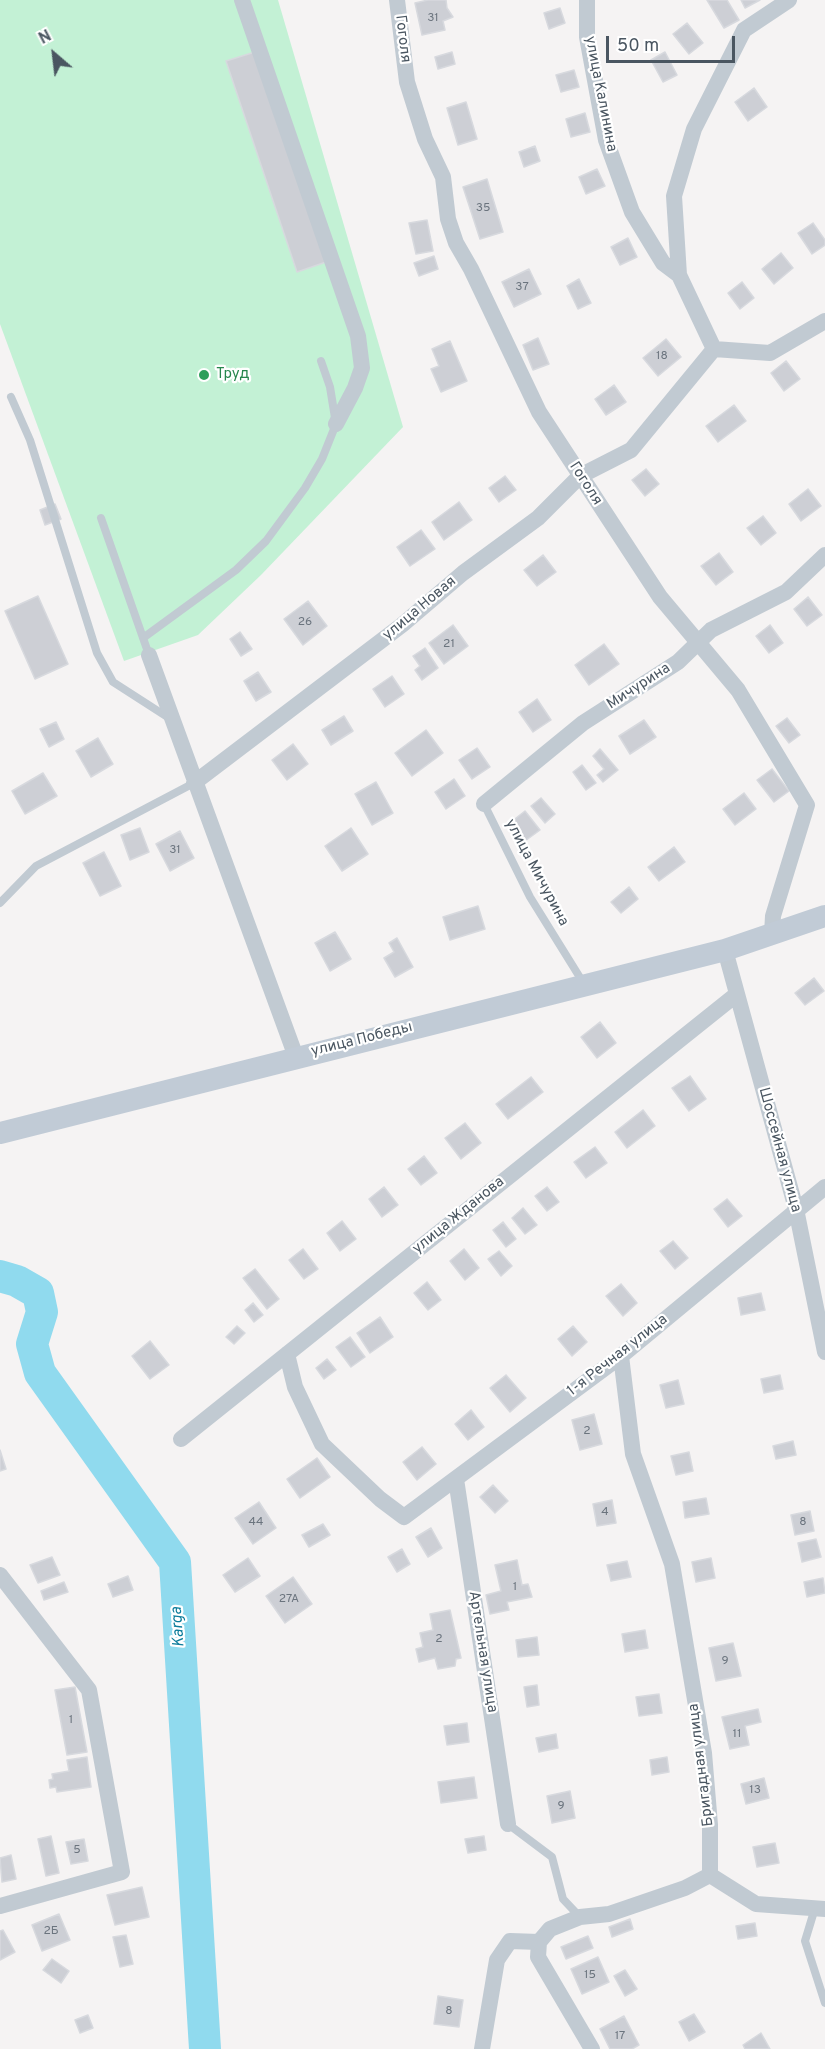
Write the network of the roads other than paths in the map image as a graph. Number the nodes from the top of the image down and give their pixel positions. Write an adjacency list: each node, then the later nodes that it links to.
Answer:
1 (242, 0): 10 (street)
2 (397, 0): 11 (street, Гоголя)
3 (587, 0): 5 (street, улица Калинина)
4 (789, 0): 5 (street, улица Калинина)
5 (679, 275): 7 (street, улица Калинина)
6 (825, 321): 7 (street)
7 (714, 350): 11 (street, улица Новая)
8 (321, 361): 10 (lane)
9 (11, 397): 17 (lane)
10 (336, 424): 14 (lane)
11 (580, 476): 15 (street, Гоголя); 18 (street, улица Новая)
12 (101, 519): 14 (lane)
13 (825, 555): 15 (street, Мичурина)
14 (143, 638): 16 (lane)
15 (697, 641): 19 (street, Мичурина); 22 (street, Гоголя)
16 (148, 655): 17 (street)
17 (172, 720): 18 (street)
18 (194, 783): 20 (lane, улица Новая); 26 (street)
19 (484, 804): 24 (lane, улица Мичурина)
20 (0, 903)
21 (825, 916): 22 (street)
22 (772, 934): 23 (street)
23 (725, 950): 24 (street, улица Победы); 25 (street, Шоссейная улица)
24 (585, 984): 26 (street, улица Победы)
25 (737, 994): 29 (street, Шоссейная улица); 31 (street, улица Жданова)
26 (296, 1057): 27 (street, улица Победы)
27 (0, 1133)
28 (825, 1187): 29 (street, 1-я Речная улица)
29 (796, 1209): 30 (street, Шоссейная улица); 32 (street, 1-я Речная улица)
30 (825, 1352)
31 (287, 1354): 33 (street, улица Жданова); 34 (street, 1-я Речная улица)
32 (621, 1356): 34 (street, 1-я Речная улица); 37 (street, Бригадная улица)
33 (181, 1438)
34 (456, 1479): 36 (street, Артельная улица)
35 (0, 1575): 38 (street)
36 (508, 1824): 40 (lane)
37 (710, 1875): 39 (street); 40 (street)
38 (0, 1906)
39 (820, 1908): 42 (lane)
40 (579, 1917): 41 (street)
41 (539, 1942): 43 (street); 44 (street)
42 (825, 2003)
43 (482, 2049)
44 (592, 2049)

